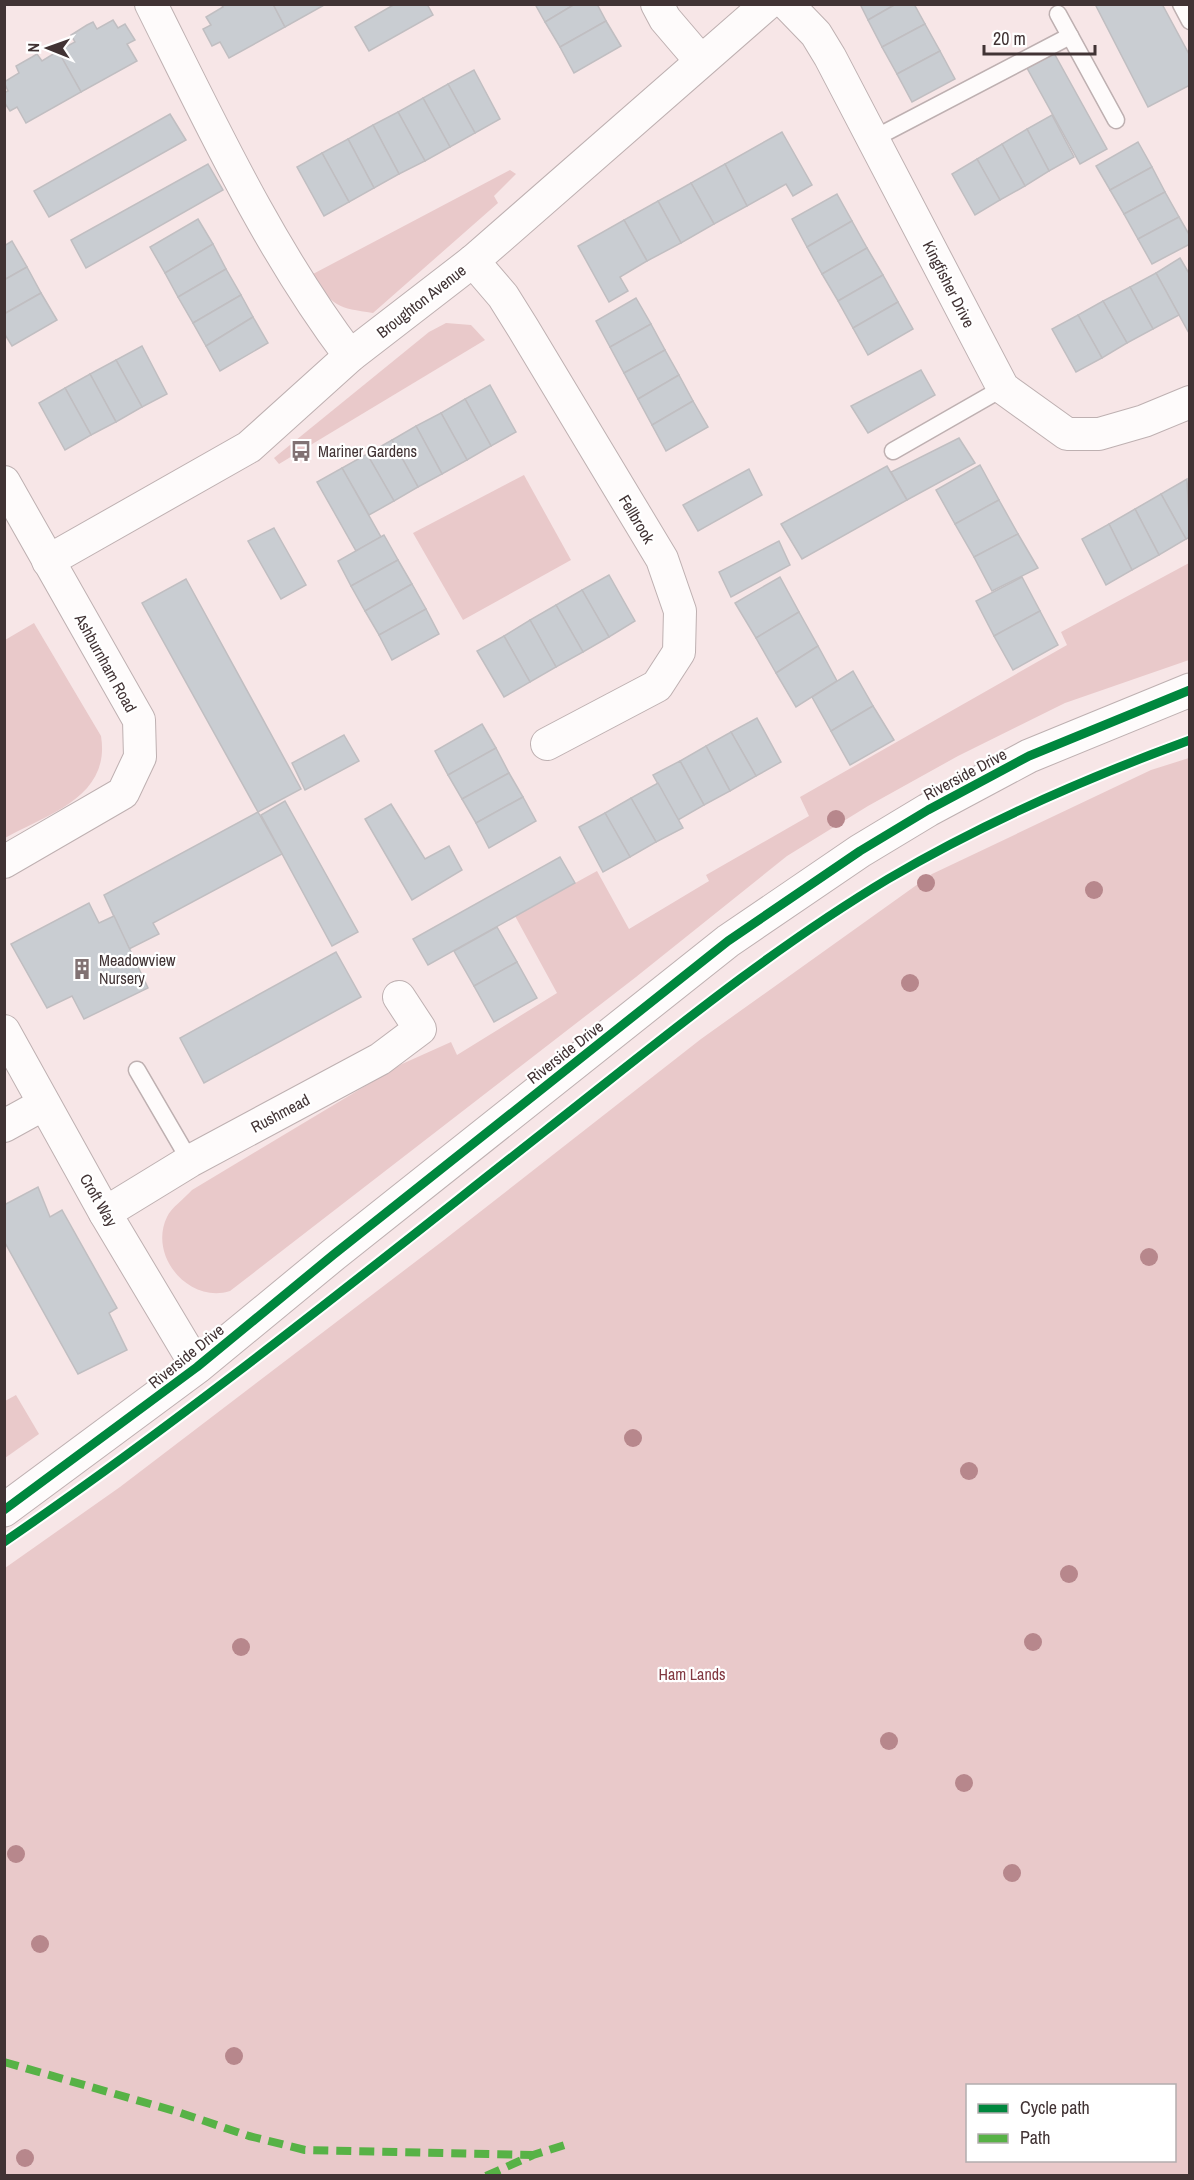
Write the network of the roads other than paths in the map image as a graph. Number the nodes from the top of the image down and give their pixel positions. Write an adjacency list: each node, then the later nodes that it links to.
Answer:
1 (151, 4): 13 (street)
2 (657, 4): 9 (street)
3 (767, 4): 9 (street, Broughton Avenue)
4 (787, 4): 11 (street, Kingfisher Drive)
5 (1181, 4): 7 (lane)
6 (1058, 14): 8 (lane)
7 (1190, 21)
8 (1070, 36): 10 (lane); 11 (lane)
9 (700, 60): 12 (street, Broughton Avenue)
10 (1116, 120)
11 (874, 138): 14 (street, Kingfisher Drive)
12 (473, 261): 13 (street, Broughton Avenue); 20 (street, Fellbrook)
13 (350, 356): 18 (street, Broughton Avenue)
14 (1003, 388): 15 (street, Kingfisher Drive); 16 (lane)
15 (1190, 402)
16 (893, 451)
17 (4, 482): 18 (street, Ashburnham Road)
18 (48, 561): 21 (street, Ashburnham Road)
19 (1190, 690): 29 (street, Riverside Drive)
20 (547, 744)
21 (4, 862)
22 (399, 997): 27 (street, Rushmead)
23 (4, 1031): 25 (street, Croft Way)
24 (137, 1070): 27 (lane)
25 (44, 1104): 26 (street); 28 (street, Croft Way)
26 (4, 1126)
27 (190, 1161): 28 (street, Rushmead)
28 (105, 1213): 29 (street, Croft Way)
29 (197, 1367): 30 (street, Riverside Drive)
30 (4, 1510)

